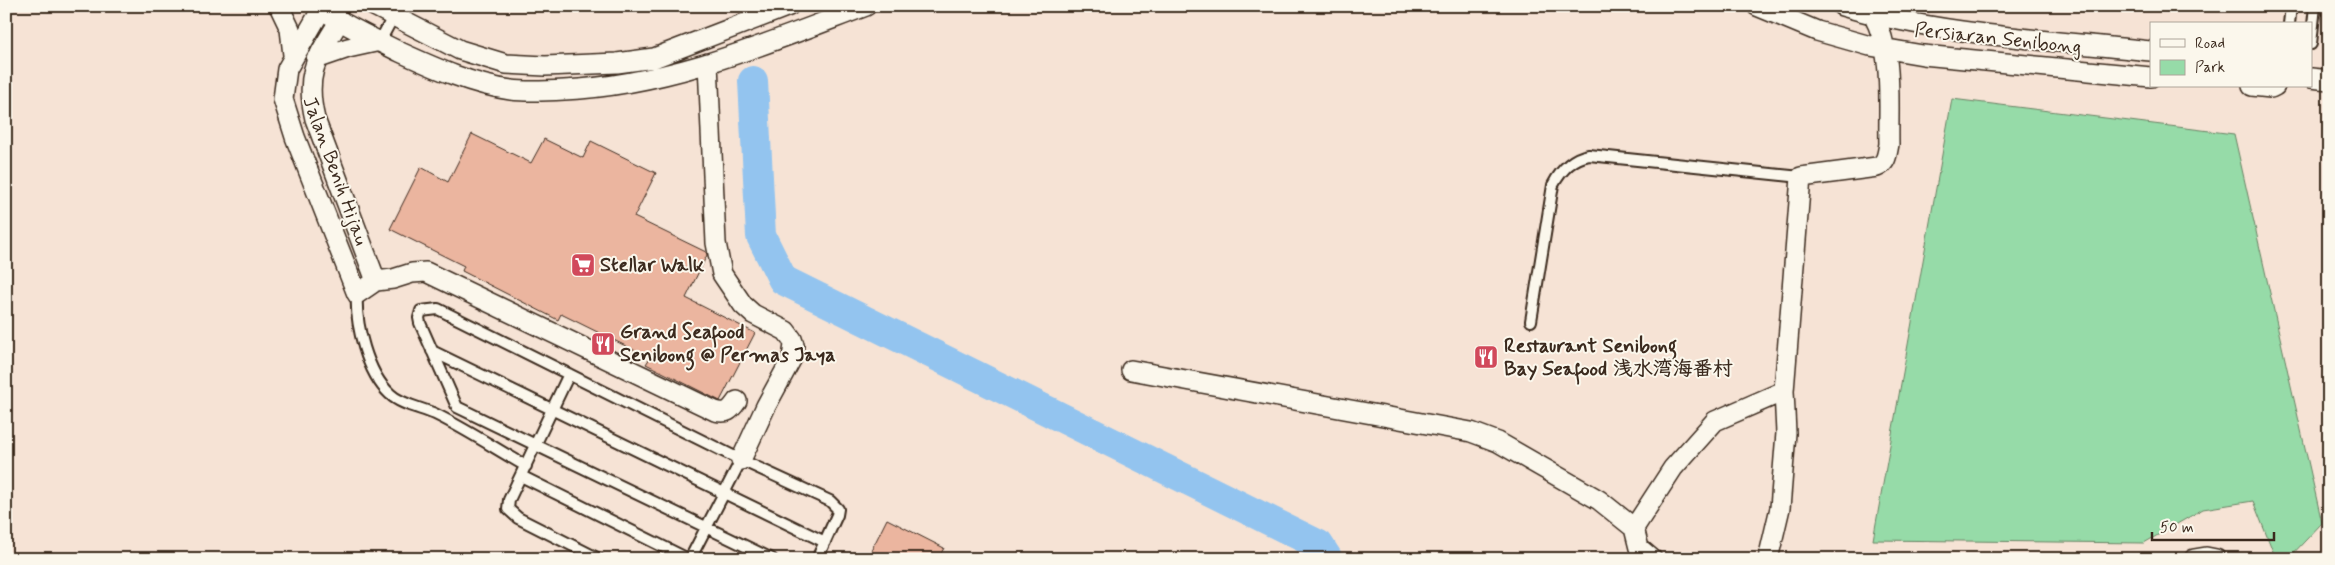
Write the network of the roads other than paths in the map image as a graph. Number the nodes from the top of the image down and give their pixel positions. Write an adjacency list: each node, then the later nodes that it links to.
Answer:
1 (279, 6): 18 (street)
2 (374, 6): 10 (street)
3 (789, 6): 10 (street)
4 (866, 6): 20 (street)
5 (1757, 6): 16 (street, Persiaran Senibong)
6 (1842, 6): 11 (street, Persiaran Senibong)
7 (2291, 6): 13 (lane)
8 (2315, 6): 14 (lane)
9 (319, 8): 12 (street); 18 (street, Jalan Benih Hijau)
10 (396, 11): 15 (lane)
11 (1873, 16): 16 (street); 17 (street, Persiaran Senibong)
12 (340, 20): 15 (street); 19 (street, Jalan Benih Hijau)
13 (2289, 22)
14 (2312, 34)
15 (380, 41): 19 (street); 20 (street)
16 (1886, 49): 21 (street, Persiaran Senibong); 24 (street)
17 (2150, 51)
18 (294, 55): 26 (street, Jalan Benih Hijau)
19 (316, 59): 25 (street, Jalan Benih Hijau)
20 (713, 62): 35 (street)
21 (2150, 77)
22 (2312, 78): 23 (street)
23 (2329, 80)
24 (1801, 177): 27 (lane); 31 (street)
25 (376, 281): 26 (street); 32 (street)
26 (357, 294): 36 (lane)
27 (1531, 321)
28 (432, 350): 30 (lane); 33 (lane); 34 (lane)
29 (1131, 370): 40 (street)
30 (569, 374): 33 (lane); 35 (lane)
31 (1784, 391): 40 (street); 47 (street)
32 (737, 402)
33 (553, 409): 34 (lane); 38 (lane)
34 (536, 445): 36 (lane); 39 (lane)
35 (741, 460): 38 (lane); 41 (lane)
36 (526, 466): 37 (lane)
37 (521, 476): 43 (lane); 44 (lane)
38 (724, 493): 39 (lane); 41 (lane)
39 (706, 527): 44 (lane); 45 (lane)
40 (1634, 528): 42 (street)
41 (825, 542): 46 (lane)
42 (1642, 555)
43 (599, 559)
44 (689, 559)
45 (772, 559)
46 (817, 559)
47 (1768, 559)
48 (2194, 559): 49 (street)
49 (2216, 559)

